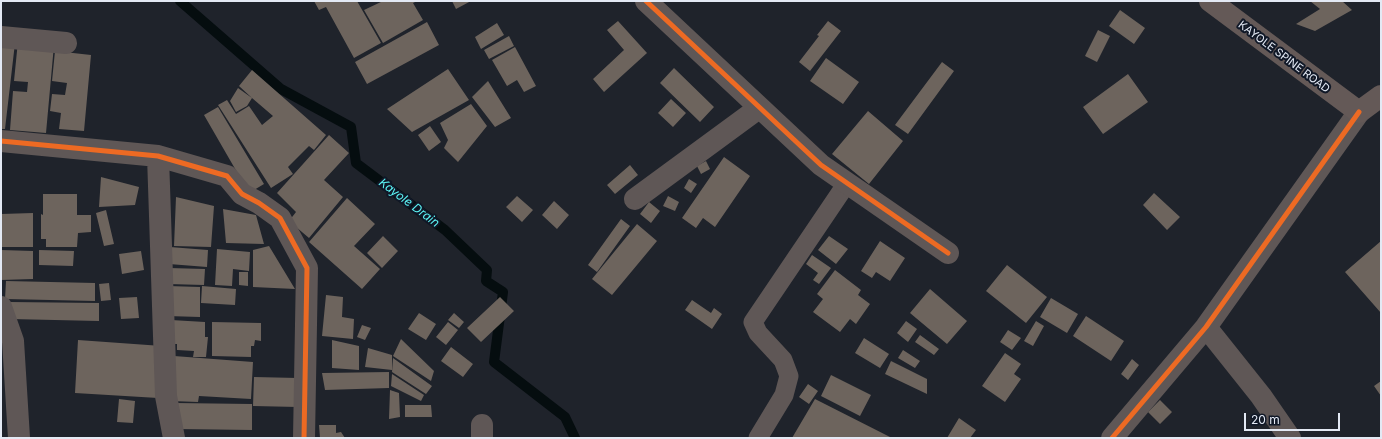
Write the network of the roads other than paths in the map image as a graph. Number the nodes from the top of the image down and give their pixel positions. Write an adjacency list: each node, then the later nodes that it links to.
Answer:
1 (646, 1): 6 (street)
2 (1210, 1): 7 (main road, KAYOLE SPINE ROAD)
3 (1, 38): 4 (street)
4 (66, 43)
5 (1381, 96): 7 (main road)
6 (759, 108): 10 (street); 11 (street)
7 (1359, 112): 14 (street)
8 (1, 141): 9 (street)
9 (158, 156): 16 (street); 17 (street)
10 (847, 183): 12 (street); 18 (lane)
11 (635, 199)
12 (948, 253)
13 (1, 306): 15 (street)
14 (1206, 328): 19 (street); 20 (street)
15 (19, 438)
16 (174, 438)
17 (304, 438)
18 (758, 438)
19 (1112, 438)
20 (1290, 438)

